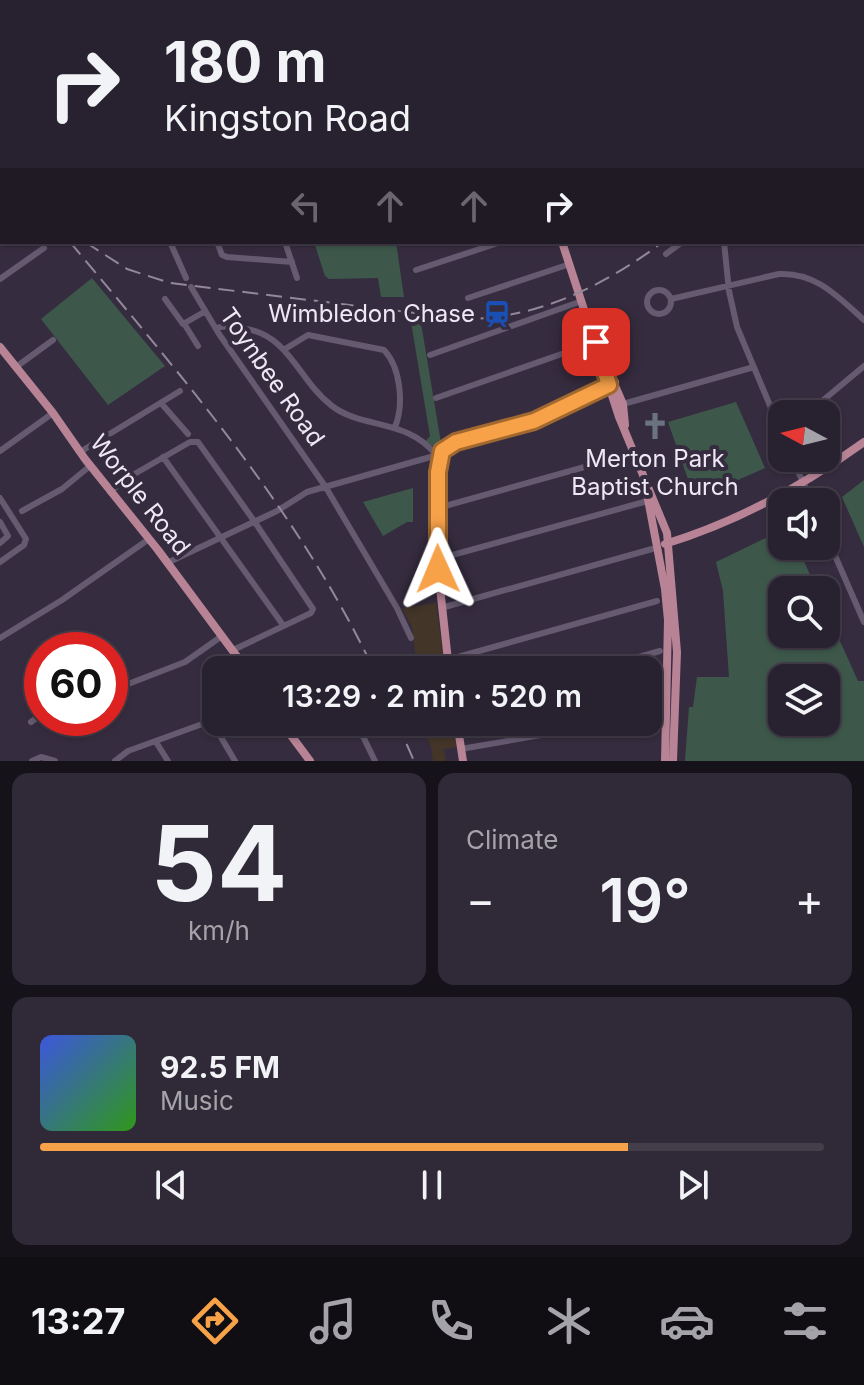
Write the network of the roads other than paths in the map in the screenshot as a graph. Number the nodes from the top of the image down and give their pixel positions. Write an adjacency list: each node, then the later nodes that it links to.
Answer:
1 (171, 244): 13 (street)
2 (218, 244): 10 (street)
3 (286, 244): 10 (street)
4 (495, 244): 12 (street)
5 (563, 244): 11 (main road)
6 (679, 244): 9 (street)
7 (724, 244): 16 (street)
8 (44, 248): 15 (street)
9 (666, 254)
10 (292, 262): 14 (street)
11 (570, 264): 18 (street); 21 (main road)
12 (416, 270)
13 (186, 278)
14 (297, 278)
15 (0, 279)
16 (729, 286): 20 (street); 23 (street); 33 (street)
17 (191, 287): 22 (street, Toynbee Road)
18 (468, 298)
19 (165, 299): 24 (street)
20 (671, 299): 20 (street)
21 (582, 301): 27 (main road); 31 (street)
22 (204, 312): 24 (street); 25 (street, Toynbee Road)
23 (864, 320)
24 (185, 325): 28 (street)
25 (216, 328): 30 (street); 55 (street, Toynbee Road)
26 (53, 340): 32 (street)
27 (597, 345): 35 (main road); 38 (street)
28 (198, 346)
29 (0, 347): 32 (main road, Worple Road)
30 (285, 349): 44 (street); 44 (street)
31 (430, 355)
32 (16, 367): 43 (main road, Worple Road)
33 (754, 367): 39 (street); 42 (street)
34 (863, 370): 40 (street)
35 (612, 383): 37 (main road); 42 (main road)
36 (180, 391): 41 (street)
37 (592, 393): 42 (main road); 49 (main road)
38 (436, 398)
39 (768, 400)
40 (824, 400)
41 (161, 403): 45 (street); 48 (street)
42 (618, 404): 67 (main road)
43 (53, 413): 47 (street); 48 (main road, Worple Road)
44 (395, 427): 49 (street)
45 (190, 437): 51 (street); 62 (street)
46 (864, 442): 54 (main road)
47 (0, 451)
48 (80, 452): 52 (main road, Worple Road)
49 (438, 454): 55 (street); 60 (main road)
50 (631, 454): 60 (street)
51 (163, 457): 57 (street); 64 (street)
52 (90, 466): 57 (main road, Worple Road); 61 (street)
53 (798, 472): 54 (street)
54 (803, 482): 56 (street); 67 (main road)
55 (325, 486): 62 (street); 80 (street, Toynbee Road)
56 (806, 488)
57 (110, 492): 65 (main road, Worple Road)
58 (0, 498): 71 (street)
59 (644, 502): 69 (street)
60 (438, 508): 69 (main road)
61 (22, 511)
62 (254, 520): 64 (street); 77 (street)
63 (0, 522): 66 (street)
64 (221, 537): 68 (street); 77 (street)
65 (149, 539): 72 (main road, Worple Road); 79 (street)
66 (0, 543)
67 (661, 545): 75 (street); 104 (main road); 105 (main road)
68 (183, 555): 72 (street); 73 (street)
69 (438, 559): 75 (main road)
70 (837, 560): 76 (street)
71 (0, 562)
72 (167, 563): 73 (main road, Worple Road)
73 (174, 572): 78 (main road, Worple Road)
74 (657, 601): 85 (street)
75 (441, 608): 84 (main road)
76 (864, 622)
77 (283, 625): 81 (street)
78 (222, 636): 81 (main road, Worple Road); 87 (street)
79 (0, 638)
80 (411, 638)
81 (233, 650): 83 (main road, Worple Road)
82 (660, 651): 86 (street)
83 (237, 656)
84 (447, 656)
85 (477, 656)
86 (642, 656)
87 (128, 684)
88 (202, 725): 94 (street)
89 (222, 736): 100 (street)
90 (291, 736): 101 (main road)
91 (363, 736): 102 (street)
92 (459, 736): 95 (main road)
93 (536, 736): 95 (street)
94 (156, 742): 98 (street); 99 (street)
95 (461, 749): 103 (main road)
96 (32, 761): 97 (street)
97 (55, 761)
98 (115, 761)
99 (168, 761)
100 (235, 761)
101 (310, 761)
102 (375, 761)
103 (463, 761)
104 (665, 761)
105 (673, 761)

